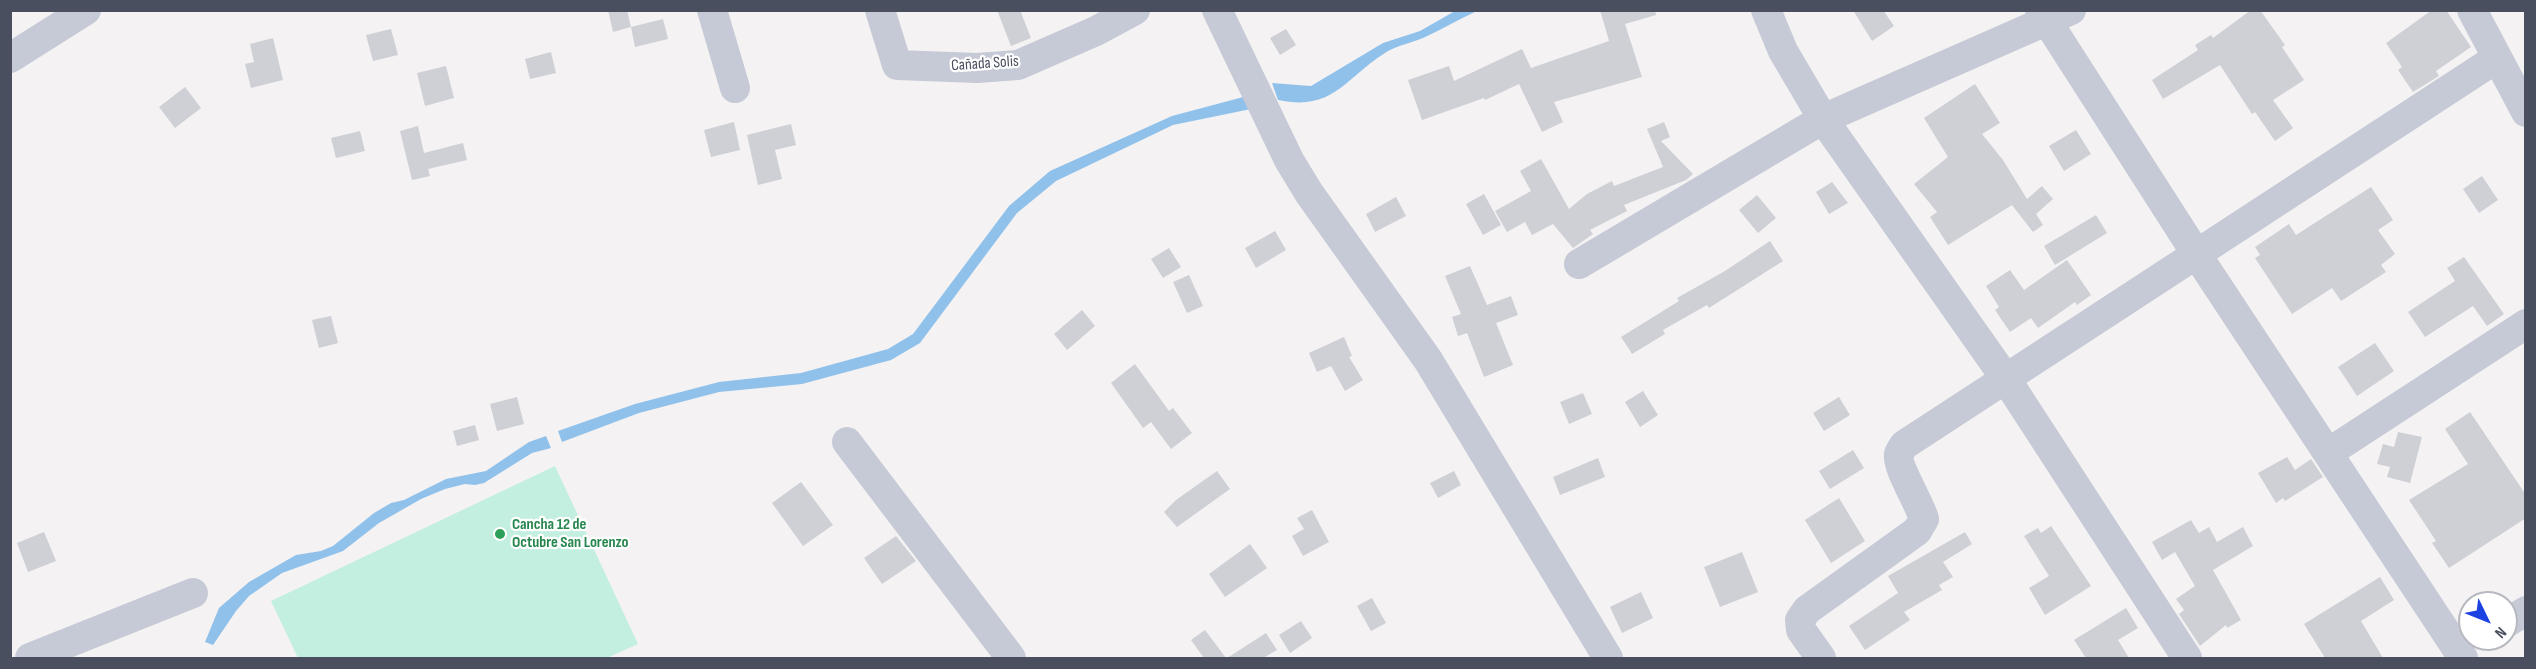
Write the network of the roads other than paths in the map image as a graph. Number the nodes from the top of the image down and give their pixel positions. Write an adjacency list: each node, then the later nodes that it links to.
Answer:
1 (86, 10): 10 (street)
2 (712, 10): 12 (street)
3 (880, 10): 9 (street, Cañada Solis)
4 (1135, 10): 9 (street, Cañada Solis)
5 (1217, 10): 25 (street)
6 (1766, 10): 14 (street)
7 (2472, 10): 11 (street)
8 (2052, 14): 14 (street); 15 (street)
9 (1091, 21)
10 (10, 58)
11 (2497, 58): 13 (street); 15 (street)
12 (735, 88)
13 (2526, 112)
14 (1823, 119): 16 (street); 18 (street)
15 (2197, 255): 18 (street); 20 (street)
16 (1579, 264)
17 (2526, 324): 20 (street)
18 (2006, 378): 26 (street); 27 (street)
19 (847, 442): 24 (street)
20 (2328, 453): 22 (street)
21 (193, 593): 23 (street)
22 (2463, 652)
23 (30, 658)
24 (1011, 658)
25 (1608, 658)
26 (1821, 658)
27 (2187, 658)

